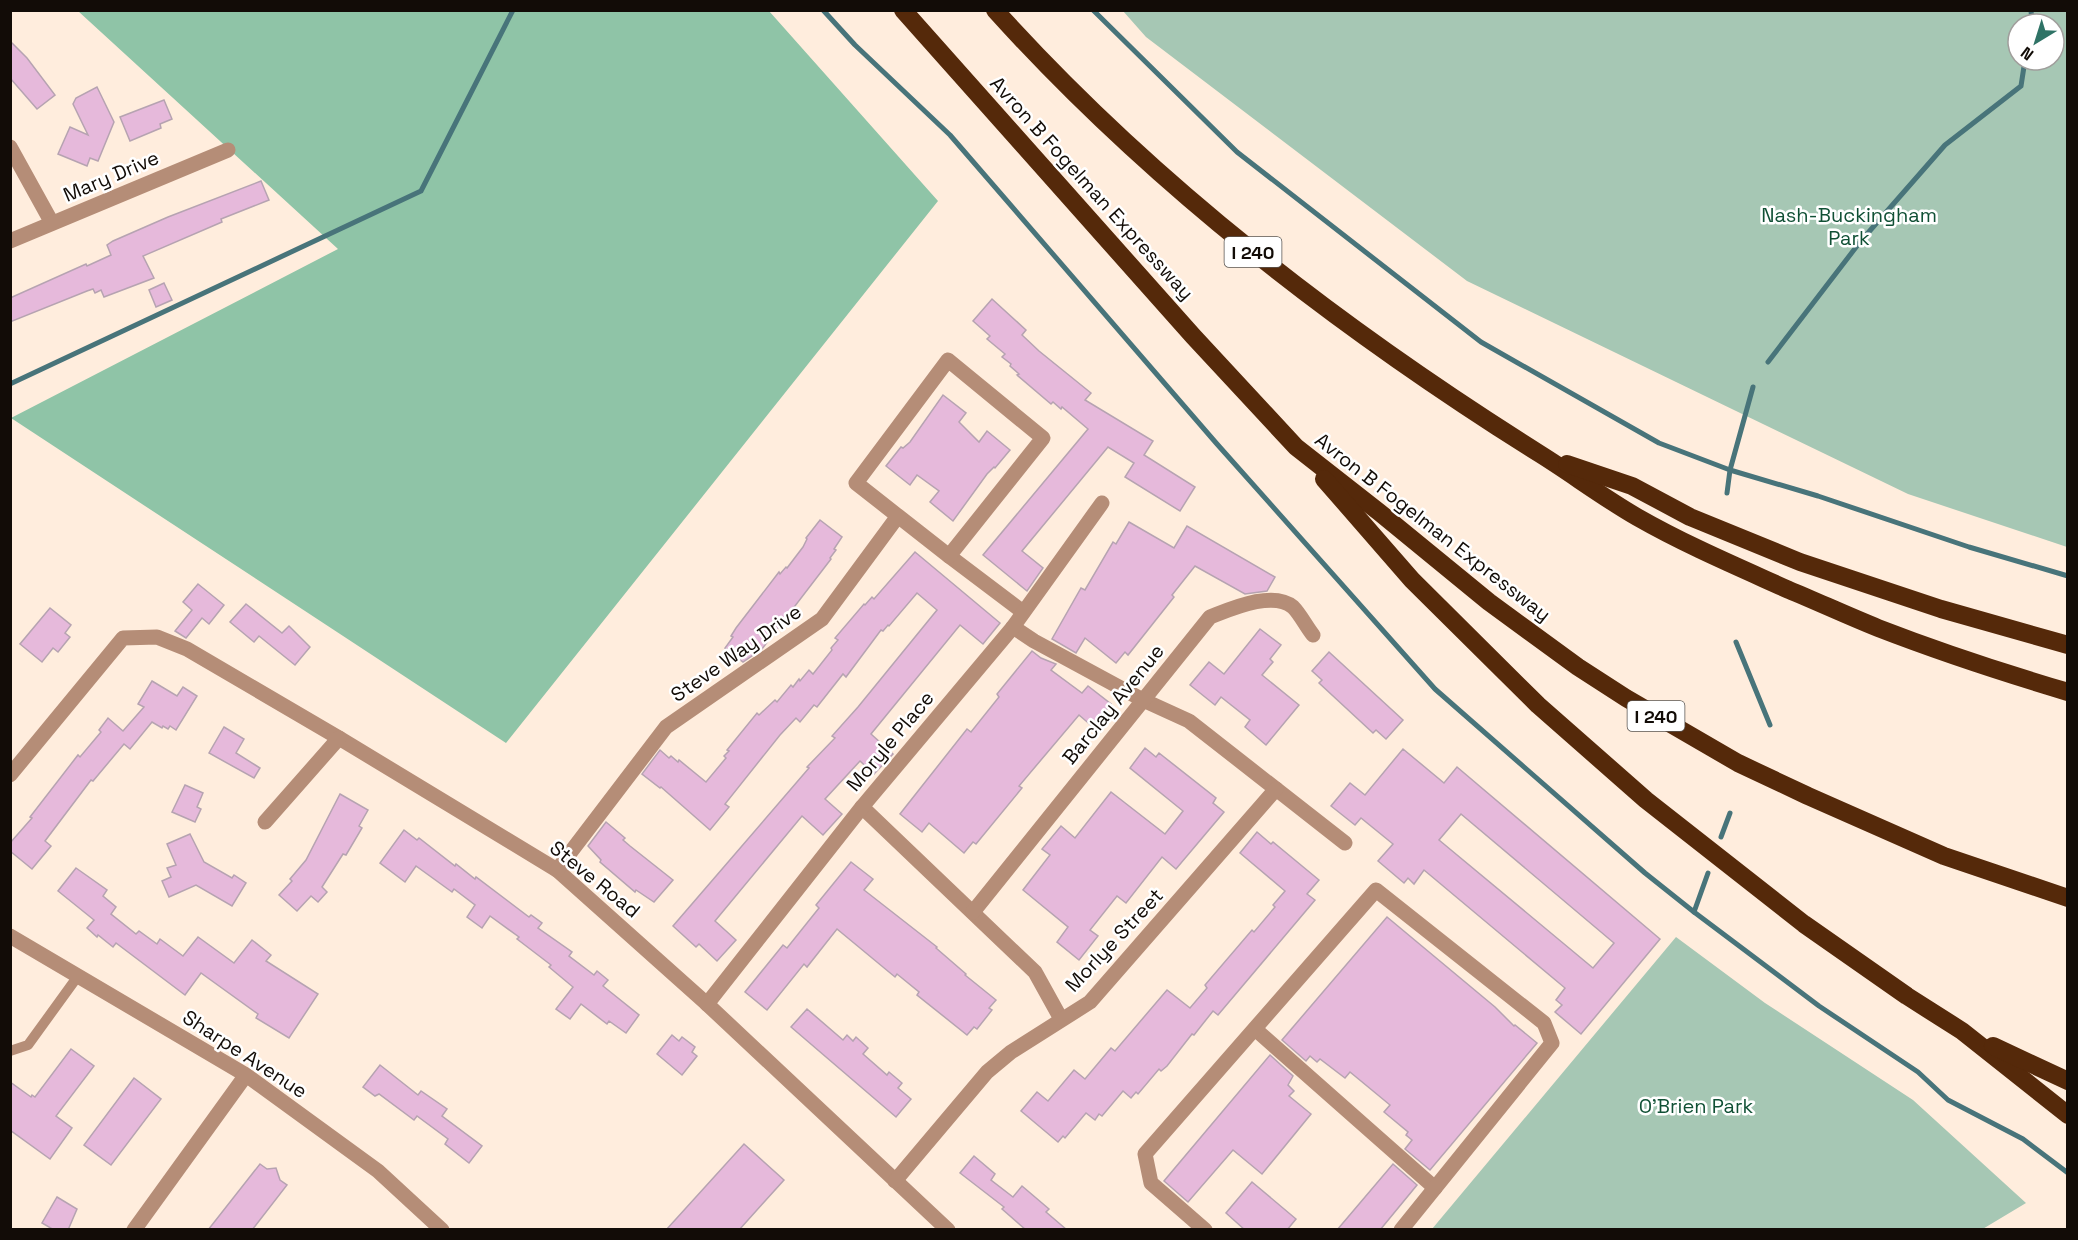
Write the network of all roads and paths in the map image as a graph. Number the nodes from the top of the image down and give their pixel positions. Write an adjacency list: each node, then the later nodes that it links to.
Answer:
1 (903, 10): 7 (highway, Avron B Fogelman Expressway / I 240)
2 (995, 10): 8 (highway, I 240)
3 (10, 147): 5 (street)
4 (228, 150): 5 (street, Mary Drive)
5 (52, 223): 6 (street, Mary Drive)
6 (10, 241)
7 (1296, 447): 25 (highway, Avron B Fogelman Expressway / I 240); 32 (highway)
8 (1543, 456): 15 (highway); 16 (highway, I 240)
9 (1102, 503): 12 (street, Moryle Place)
10 (898, 516): 11 (street); 11 (street); 24 (street, Steve Way Drive)
11 (949, 556): 12 (street)
12 (1023, 612): 13 (street, Moryle Place)
13 (1013, 627): 17 (street); 21 (street, Moryle Place)
14 (1313, 635): 17 (street, Barclay Avenue)
15 (2067, 645)
16 (2067, 692)
17 (1143, 700): 20 (street); 26 (street, Barclay Avenue)
18 (339, 738): 19 (street, Steve Road); 22 (street); 24 (street, Steve Road)
19 (10, 775)
20 (1276, 789): 23 (street); 30 (street, Morlye Street)
21 (862, 807): 26 (street); 29 (street, Moryle Place)
22 (265, 822)
23 (1345, 843)
24 (556, 870): 29 (street, Steve Road)
25 (2067, 898)
26 (973, 912): 30 (street)
27 (10, 936): 28 (street, Sharpe Avenue)
28 (78, 976): 33 (lane); 34 (street, Sharpe Avenue)
29 (707, 1004): 37 (street, Steve Road)
30 (1061, 1019): 37 (street, Morlye Street)
31 (1255, 1029): 38 (street); 38 (street); 42 (street)
32 (1962, 1031): 35 (highway); 36 (highway)
33 (10, 1051)
34 (246, 1075): 39 (street); 40 (street, Sharpe Avenue)
35 (2067, 1081)
36 (2067, 1114)
37 (895, 1180): 41 (street, Steve Road)
38 (1435, 1188): 43 (street)
39 (134, 1230)
40 (442, 1230)
41 (948, 1230)
42 (1205, 1230)
43 (1401, 1230)

